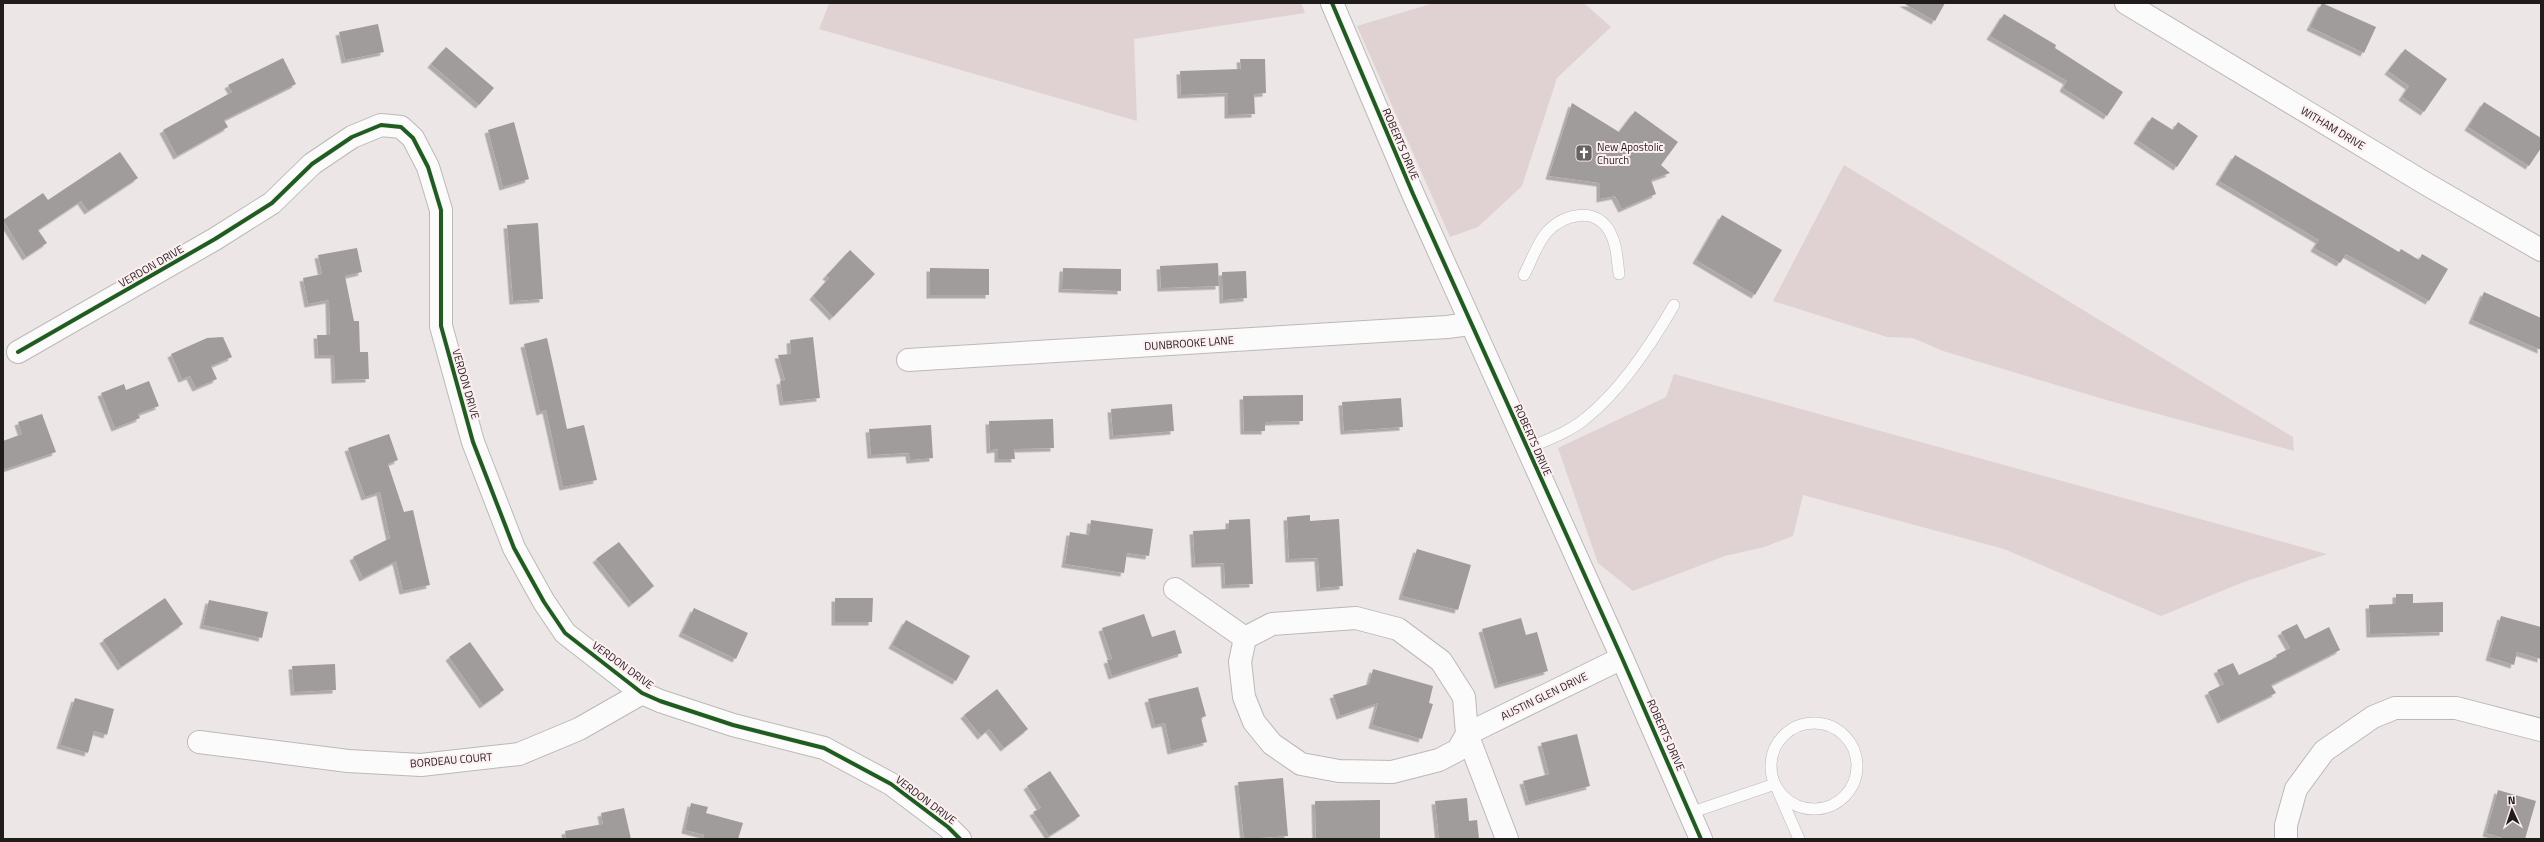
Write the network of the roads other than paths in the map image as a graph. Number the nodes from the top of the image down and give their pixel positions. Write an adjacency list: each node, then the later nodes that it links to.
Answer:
1 (1332, 3): 7 (street, ROBERTS DRIVE)
2 (2137, 5): 3 (street, WITHAM DRIVE)
3 (2541, 250)
4 (1619, 274): 5 (lane)
5 (1524, 275)
6 (1674, 305): 10 (lane)
7 (1470, 324): 9 (street, DUNBROOKE LANE); 10 (street, ROBERTS DRIVE)
8 (18, 352): 14 (street, VERDON DRIVE)
9 (908, 360)
10 (1527, 449): 13 (street, ROBERTS DRIVE)
11 (1175, 589): 12 (street)
12 (1245, 638): 16 (street); 16 (street)
13 (1622, 658): 16 (street, AUSTIN GLEN DRIVE); 19 (street, ROBERTS DRIVE)
14 (642, 693): 17 (street, BORDEAU COURT); 20 (street, VERDON DRIVE)
15 (2541, 730): 24 (street)
16 (1467, 734): 21 (street)
17 (199, 742)
18 (1775, 784): 18 (lane); 19 (lane); 23 (lane)
19 (1690, 813): 22 (street, ROBERTS DRIVE)
20 (960, 839)
21 (1507, 839)
22 (1701, 839)
23 (1799, 839)
24 (2286, 839)

